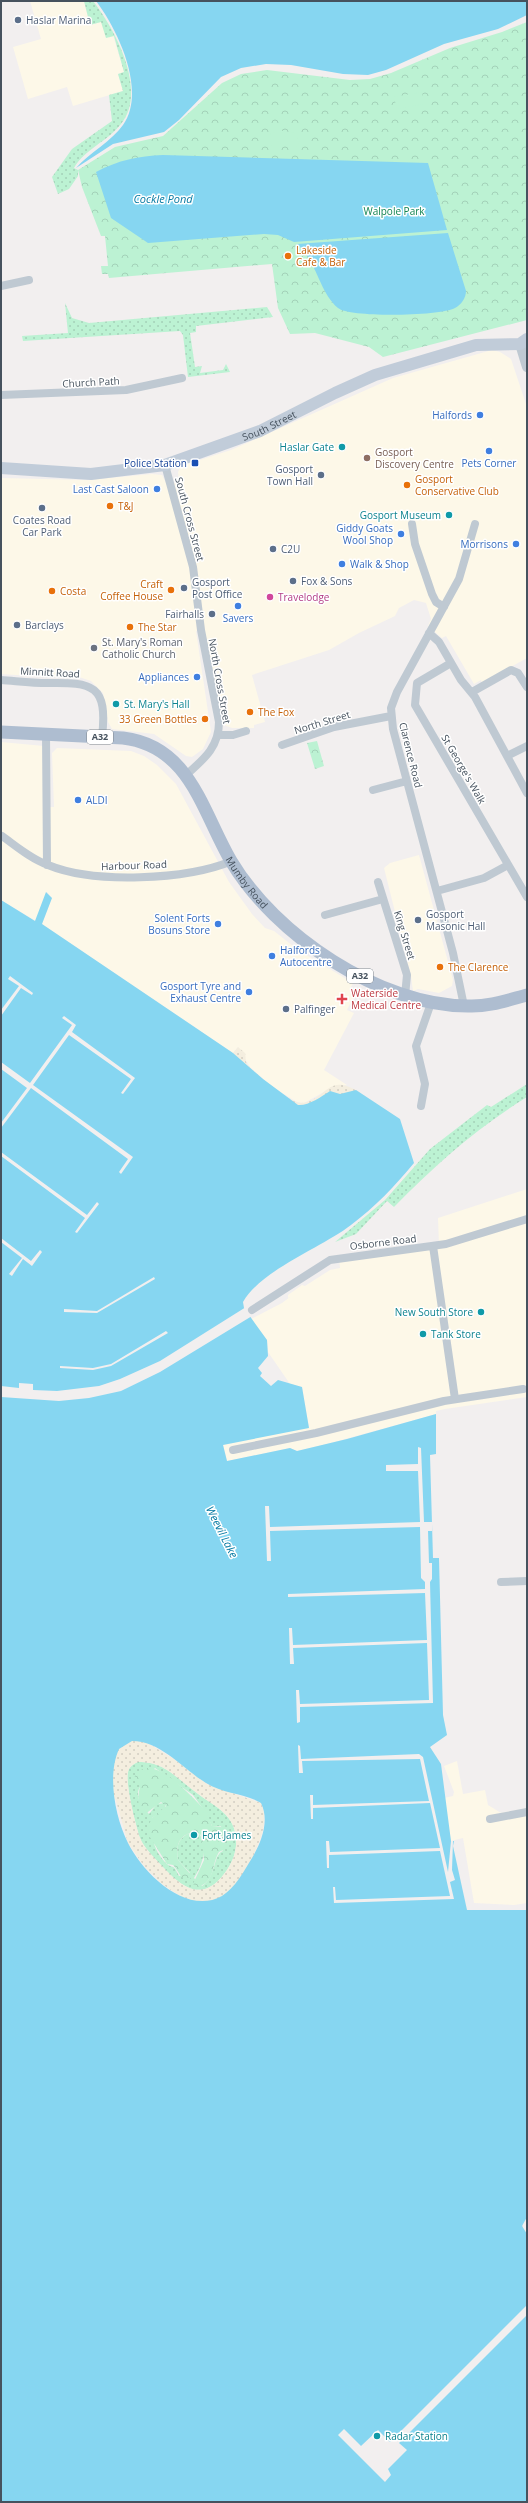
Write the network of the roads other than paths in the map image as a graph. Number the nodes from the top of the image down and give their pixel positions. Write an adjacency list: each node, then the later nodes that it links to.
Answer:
1 (29, 280): 2 (street)
2 (1, 286)
3 (523, 341): 4 (street); 7 (main road, South Street)
4 (527, 367)
5 (182, 378): 6 (street, Church Path)
6 (1, 395)
7 (164, 465): 8 (main road, South Street); 13 (street, South Cross Street)
8 (1, 468)
9 (412, 524): 14 (street)
10 (475, 524): 11 (street, Clarence Road)
11 (473, 533): 12 (street); 14 (street, Clarence Road)
12 (482, 533)
13 (198, 603): 24 (street, North Cross Street)
14 (444, 607): 15 (street, Clarence Road)
15 (429, 634): 16 (street); 20 (street, Clarence Road)
16 (450, 661): 19 (street); 36 (street, St George's Walk)
17 (1, 680): 25 (street, Minnitt Road)
18 (527, 687): 19 (street)
19 (472, 692): 28 (street)
20 (391, 716): 26 (street, North Street); 30 (street, Clarence Road)
21 (246, 731): 24 (street)
22 (1, 732): 23 (main road, Mumby Road / A32)
23 (46, 734): 25 (main road, Mumby Road / A32); 35 (street)
24 (219, 735): 29 (street, North Cross Street)
25 (102, 737): 29 (main road, Mumby Road / A32)
26 (282, 745)
27 (527, 746): 28 (street)
28 (509, 755): 32 (street)
29 (186, 775): 34 (main road, Mumby Road / A32)
30 (407, 781): 31 (street); 38 (street, Clarence Road)
31 (373, 790)
32 (527, 793)
33 (2, 836): 35 (street, Harbour Road)
34 (232, 861): 35 (street, Harbour Road); 42 (main road, Mumby Road / A32)
35 (47, 865)
36 (508, 865): 38 (street); 39 (street, St George's Walk)
37 (378, 882): 40 (street, King Street)
38 (437, 891): 45 (street, Clarence Road)
39 (527, 898)
40 (383, 899): 41 (street); 42 (street, King Street)
41 (325, 914)
42 (405, 996): 44 (main road, Mumby Road / A32)
43 (527, 996): 45 (main road, Mumby Road / A32)
44 (431, 1003): 45 (main road, Mumby Road / A32); 46 (street)
45 (464, 1006)
46 (421, 1106)
47 (527, 1219): 48 (street, Osborne Road)
48 (433, 1246): 49 (street, Osborne Road); 51 (street)
49 (252, 1310)
50 (523, 1389): 51 (street)
51 (455, 1399): 52 (street)
52 (233, 1450)
53 (527, 1581): 54 (street)
54 (501, 1582)
55 (527, 1812): 56 (street)
56 (490, 1820)

